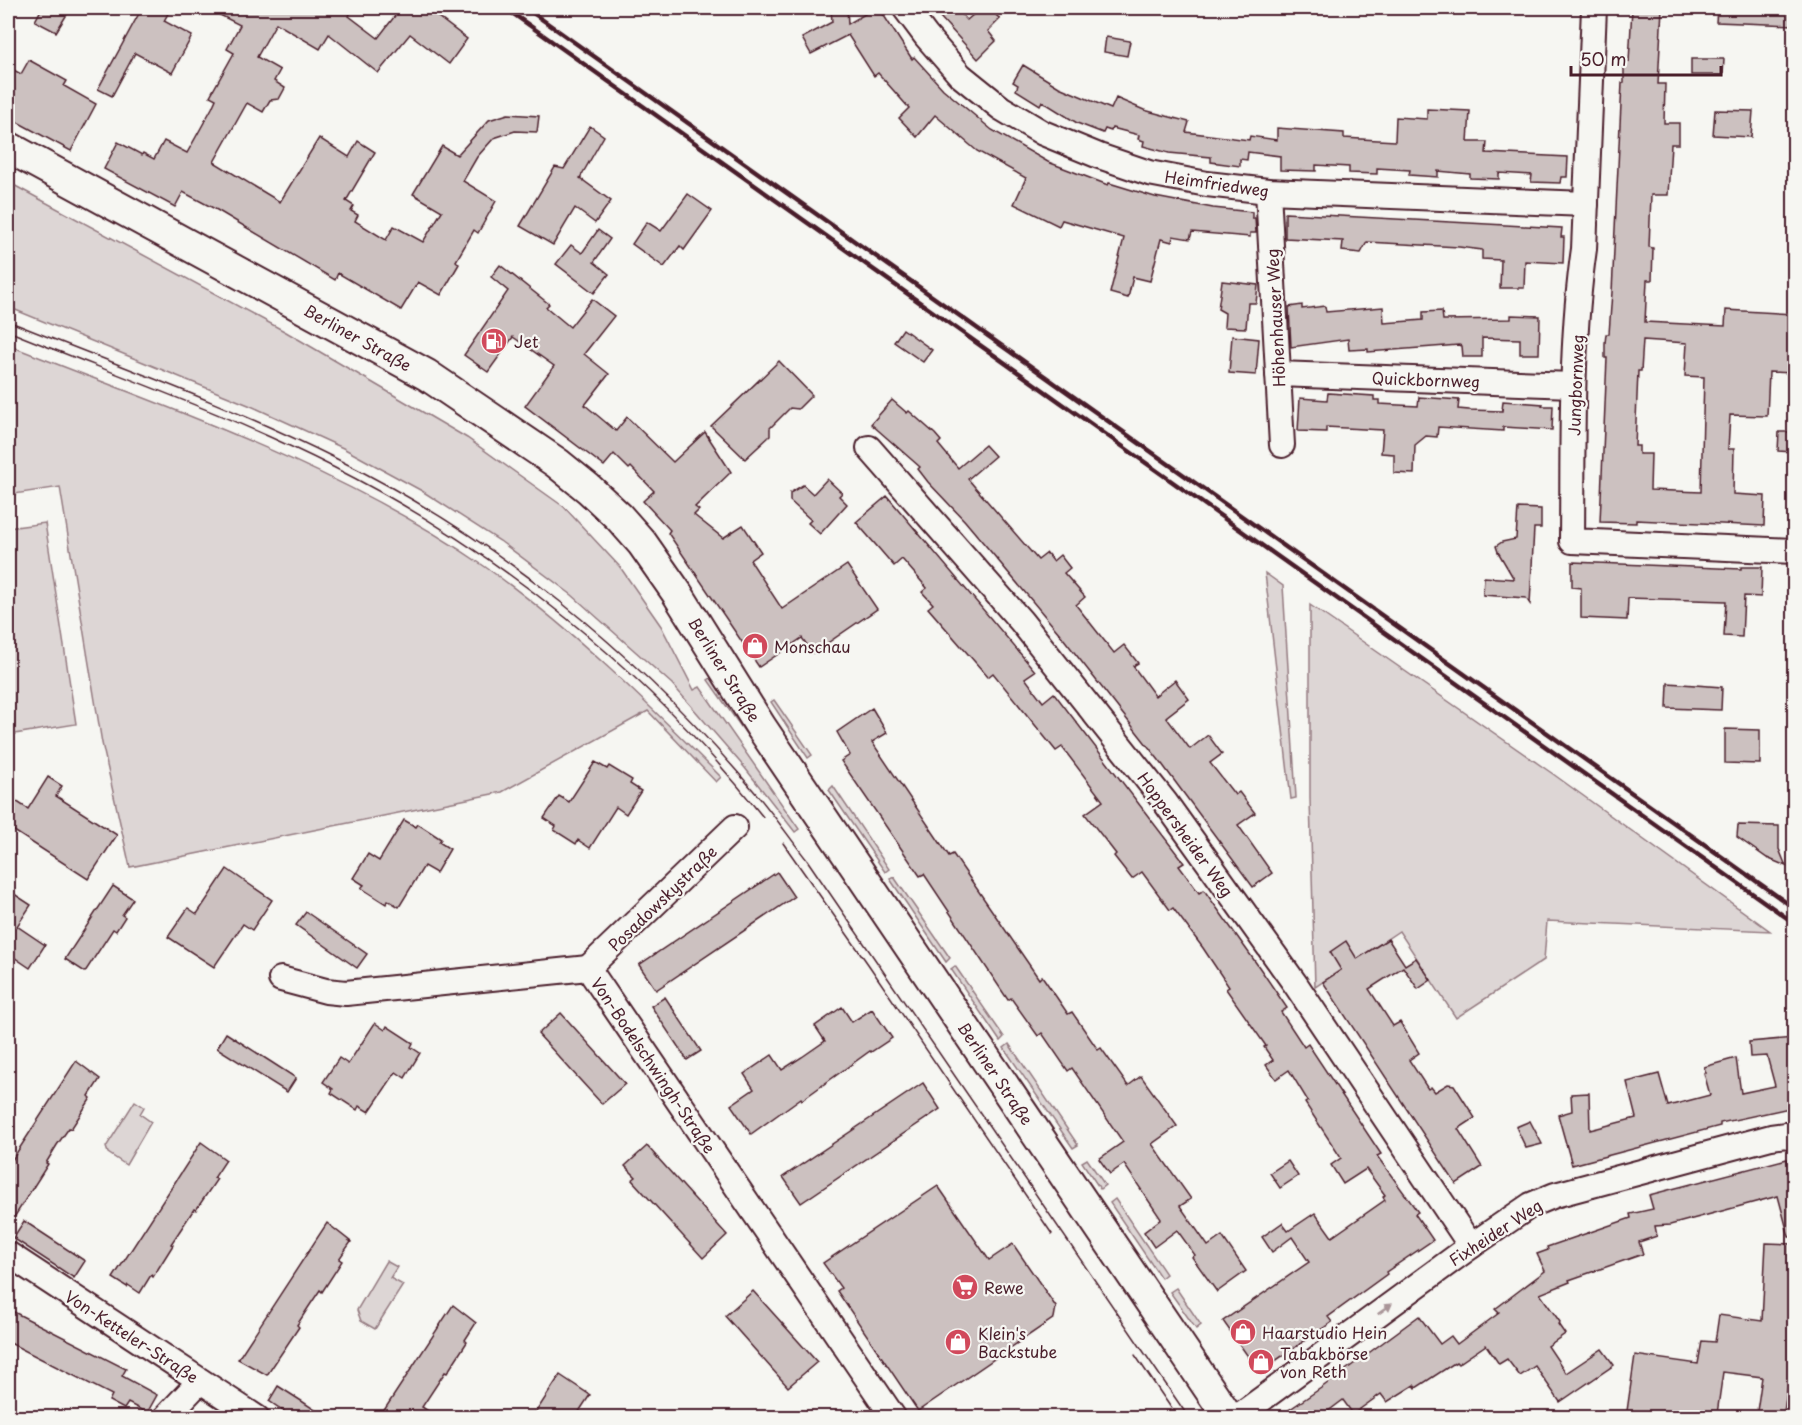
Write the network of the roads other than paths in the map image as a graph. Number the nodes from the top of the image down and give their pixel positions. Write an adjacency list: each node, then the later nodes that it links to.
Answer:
1 (905, 8): 4 (street, Heimfriedweg)
2 (1594, 8): 5 (street, Jungbornweg)
3 (8, 147): 21 (main road, Berliner Straße)
4 (1268, 191): 5 (street, Heimfriedweg); 6 (street, Höhenhauser Weg)
5 (1586, 204): 7 (street, Jungbornweg)
6 (1278, 374): 7 (street, Quickbornweg); 8 (street, Höhenhauser Weg)
7 (1573, 385): 10 (street, Jungbornweg)
8 (1282, 445)
9 (869, 448): 15 (street, Hoppersheider Weg)
10 (1794, 551)
11 (735, 827): 12 (street, Posadowskystraße)
12 (588, 968): 13 (street, Von-Bodelschwingh-Straße); 20 (street, Von-Bodelschwingh-Straße)
13 (280, 980)
14 (1794, 1138): 15 (street, Fixheider Weg)
15 (1471, 1246): 22 (street, Fixheider Weg, one-way to 15)
16 (8, 1254): 17 (street, Von-Ketteler-Straße)
17 (200, 1381): 18 (street); 19 (street, Von-Ketteler-Straße)
18 (165, 1418)
19 (257, 1418)
20 (894, 1418)
21 (1229, 1418)
22 (1236, 1418)

